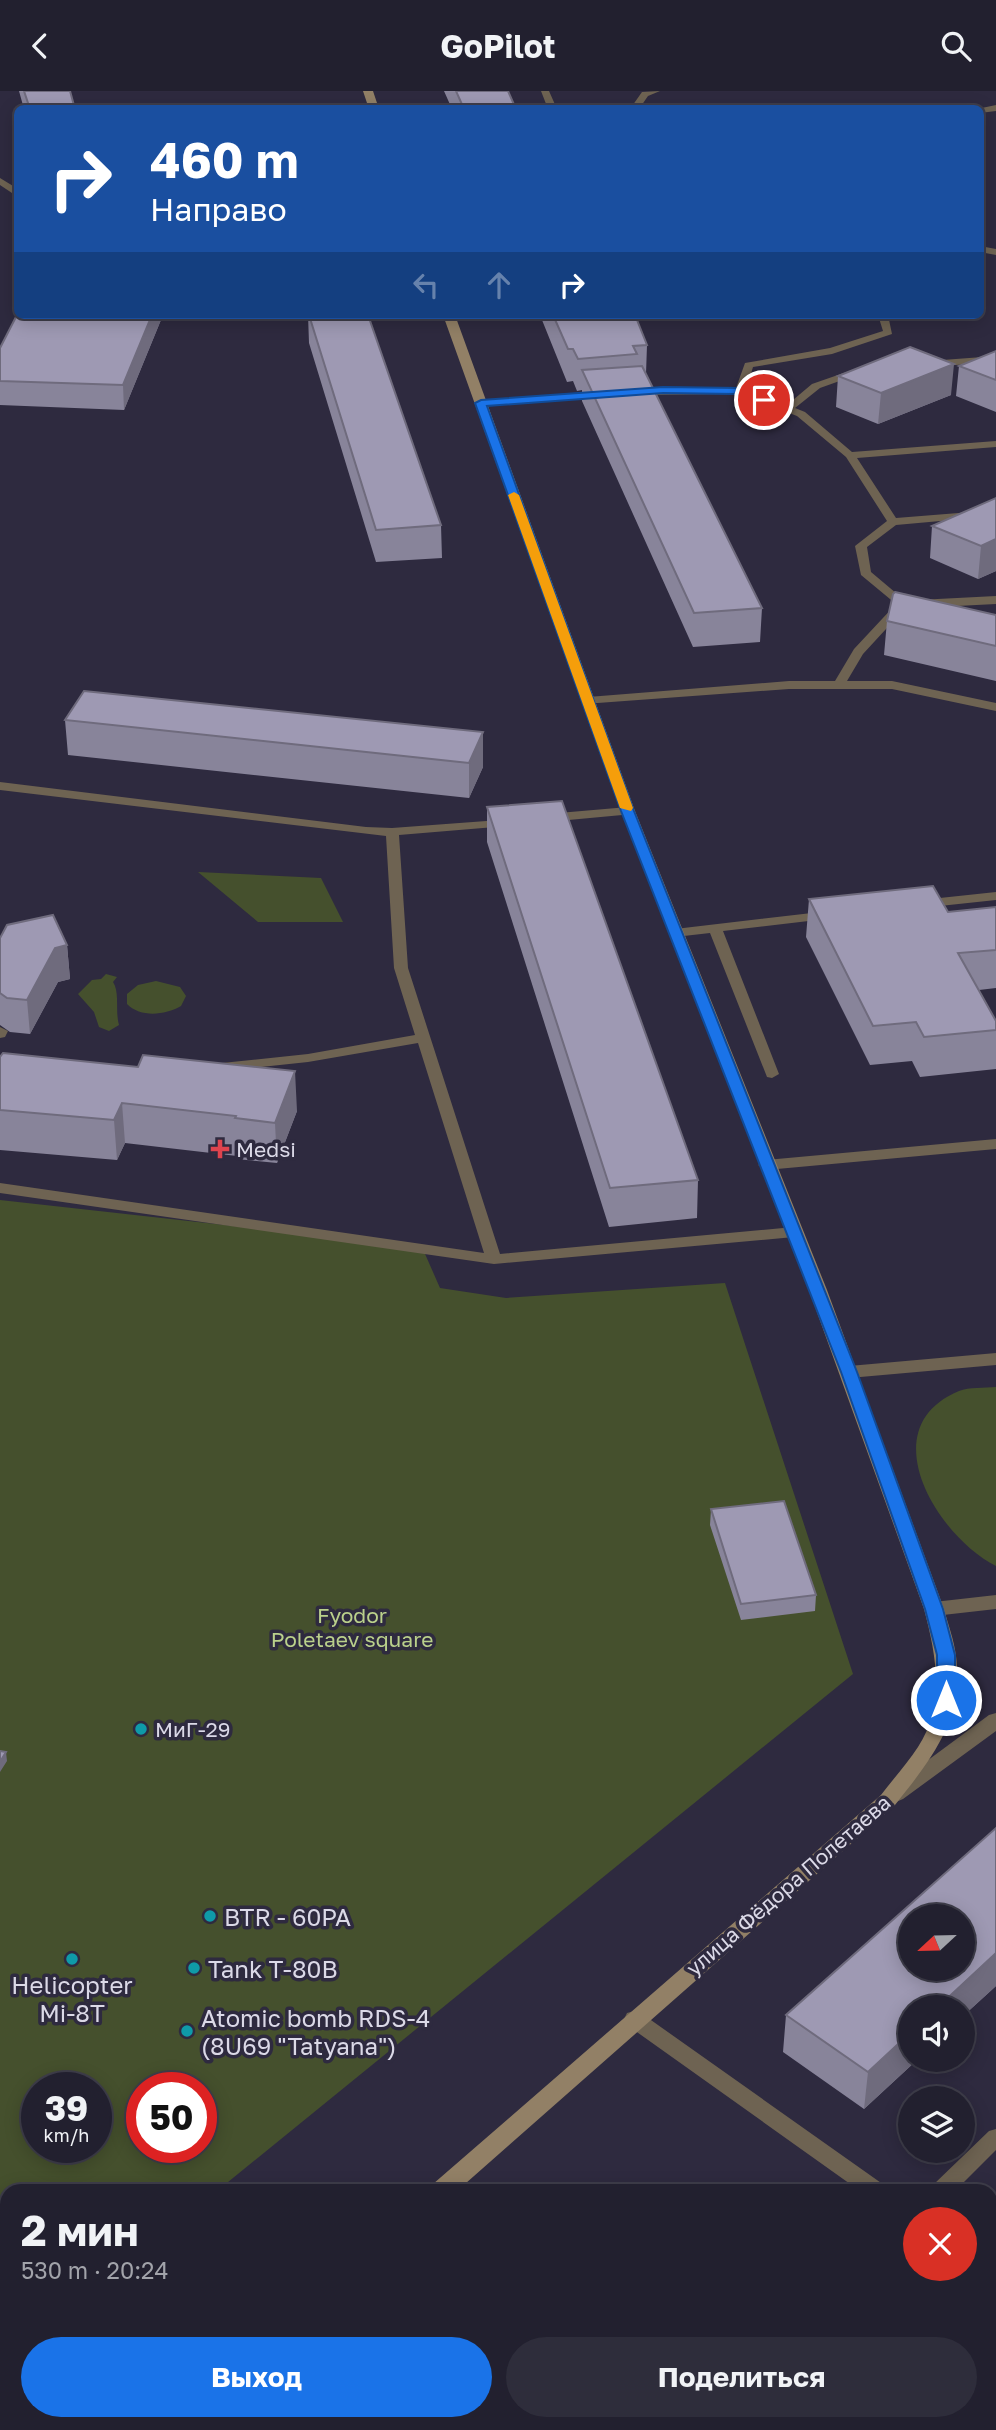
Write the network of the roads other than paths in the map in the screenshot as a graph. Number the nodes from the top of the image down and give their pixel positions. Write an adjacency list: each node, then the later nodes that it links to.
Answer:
1 (656, 91): 2 (lane)
2 (637, 105)
3 (450, 319): 11 (main road, улица Фёдора Полетаева)
4 (884, 319): 8 (lane)
5 (996, 359): 6 (lane)
6 (915, 365)
7 (873, 369): 12 (lane)
8 (740, 391): 9 (lane); 12 (lane)
9 (624, 393)
10 (611, 394): 11 (lane)
11 (481, 403): 20 (main road, улица Фёдора Полетаева)
12 (788, 408): 14 (lane)
13 (996, 444): 14 (lane)
14 (850, 455): 16 (lane)
15 (996, 513): 16 (lane)
16 (893, 522): 18 (lane)
17 (996, 600): 18 (lane)
18 (902, 604): 19 (lane)
19 (839, 685): 20 (lane); 21 (lane)
20 (588, 701): 23 (main road, улица Фёдора Полетаева)
21 (996, 706)
22 (0, 786): 24 (lane)
23 (628, 811): 24 (lane); 29 (main road, улица Фёдора Полетаева)
24 (392, 832): 30 (lane)
25 (996, 896): 26 (lane)
26 (902, 907)
27 (849, 913): 28 (lane)
28 (715, 928): 29 (lane); 32 (lane)
29 (675, 933): 34 (main road, улица Фёдора Полетаева)
30 (424, 1038): 31 (lane); 37 (lane)
31 (201, 1068)
32 (772, 1074)
33 (996, 1144): 34 (lane)
34 (766, 1165): 36 (main road, улица Фёдора Полетаева)
35 (0, 1188): 37 (lane)
36 (794, 1232): 37 (lane); 39 (main road, улица Фёдора Полетаева)
37 (494, 1259)
38 (996, 1359): 39 (street)
39 (849, 1372): 41 (main road, улица Фёдора Полетаева)
40 (996, 1602): 41 (street)
41 (934, 1609): 43 (main road, улица Фёдора Полетаева)
42 (996, 1720): 43 (street)
43 (888, 1800): 44 (main road, улица Фёдора Полетаева)
44 (634, 2019): 46 (main road, улица Фёдора Полетаева); 47 (lane)
45 (996, 2137): 48 (lane)
46 (449, 2184)
47 (866, 2184)
48 (948, 2184)

